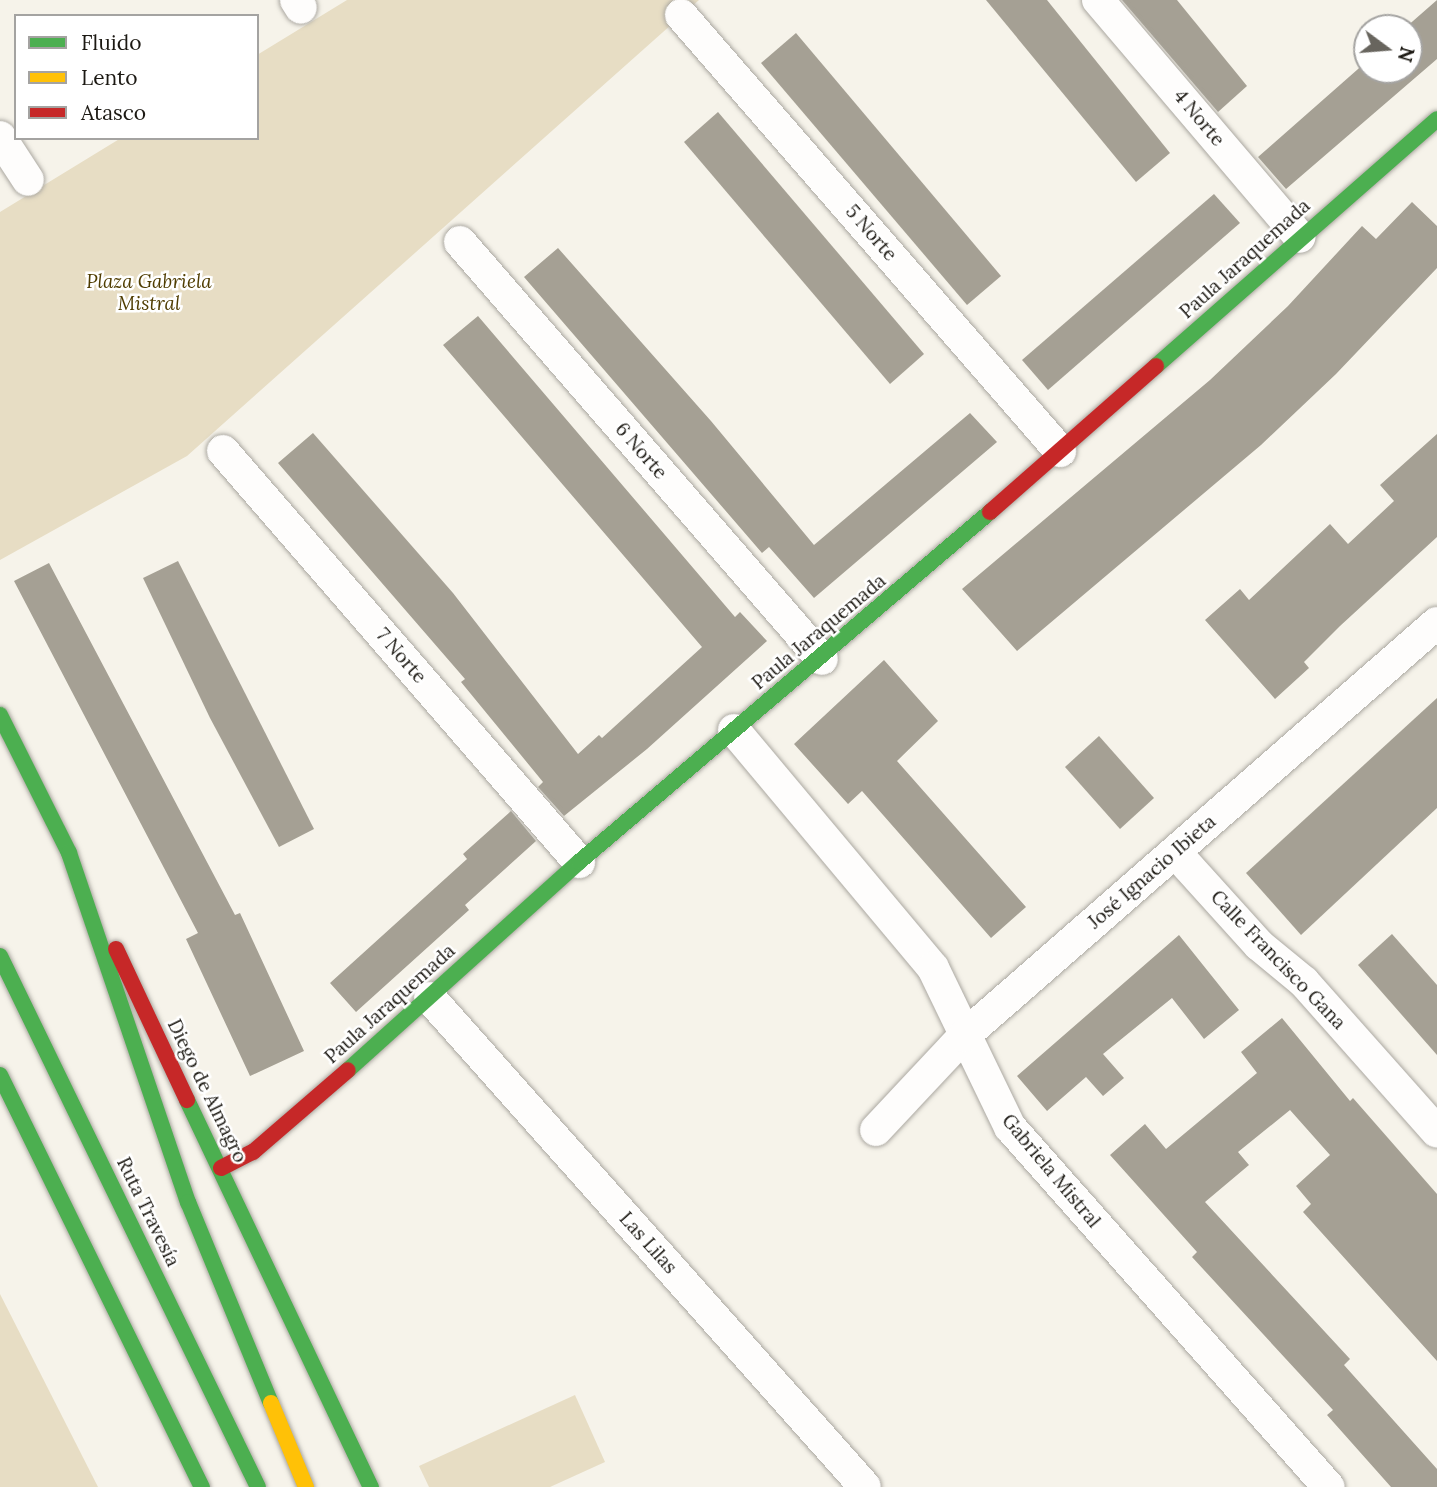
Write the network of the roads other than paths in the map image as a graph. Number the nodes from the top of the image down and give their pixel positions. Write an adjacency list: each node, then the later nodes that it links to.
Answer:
1 (1098, 0): 6 (street, 4 Norte)
2 (681, 15): 9 (street, 5 Norte)
3 (1437, 119): 6 (main road, Paula Jaraquemada)
4 (0, 137): 5 (street)
5 (27, 180)
6 (1300, 237): 9 (main road, Paula Jaraquemada)
7 (460, 242): 11 (street, 6 Norte)
8 (223, 451): 16 (street, 7 Norte)
9 (1060, 451): 11 (main road, Paula Jaraquemada)
10 (1437, 623): 15 (street, José Ignacio Ibieta)
11 (822, 659): 13 (main road, Paula Jaraquemada)
12 (0, 715): 14 (main road, Diego de Almagro)
13 (734, 730): 16 (main road, Paula Jaraquemada); 19 (street, Gabriela Mistral)
14 (69, 852): 23 (main road, Diego de Almagro); 26 (main road)
15 (1175, 852): 19 (street, José Ignacio Ibieta); 22 (street, Calle Francisco Gana)
16 (579, 862): 18 (main road, Paula Jaraquemada)
17 (0, 956): 25 (main road, Ruta Travesía)
18 (430, 999): 23 (main road, Paula Jaraquemada); 28 (street, Las Lilas)
19 (964, 1036): 21 (street, José Ignacio Ibieta); 29 (street, Gabriela Mistral)
20 (1, 1078): 24 (main road)
21 (876, 1130)
22 (1437, 1132)
23 (221, 1168): 27 (main road, Diego de Almagro)
24 (202, 1487)
25 (258, 1487)
26 (306, 1487)
27 (371, 1487)
28 (865, 1487)
29 (1329, 1487)

